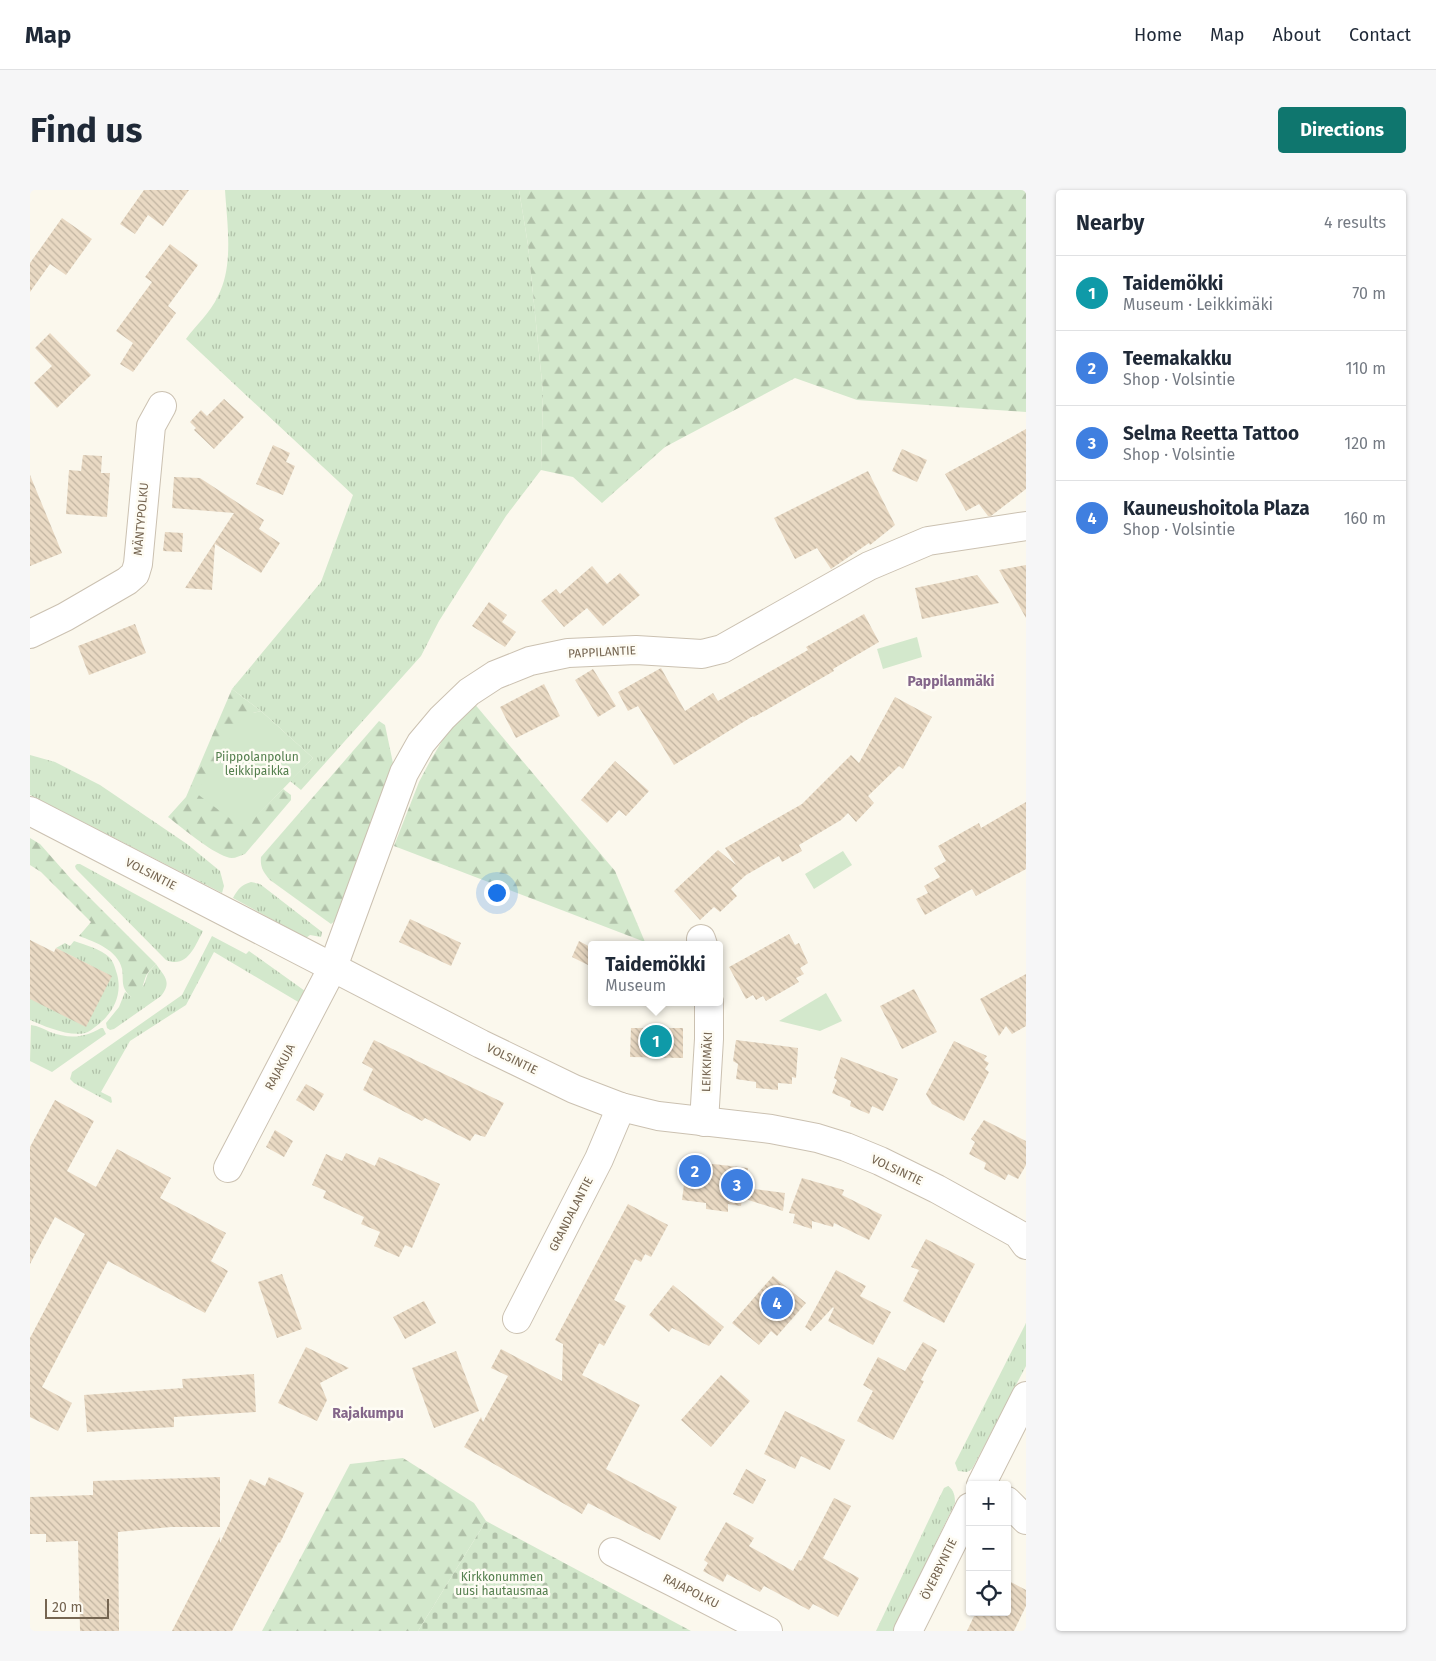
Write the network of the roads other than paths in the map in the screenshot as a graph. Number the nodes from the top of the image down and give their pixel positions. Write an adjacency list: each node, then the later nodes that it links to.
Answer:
1 (162, 406): 3 (street, MÄNTYPOLKU)
2 (1026, 526): 5 (street, PAPPILANTIE)
3 (30, 634)
4 (30, 811): 5 (street, VOLSINTIE)
5 (333, 967): 7 (street, VOLSINTIE); 9 (street, RAJAKUJA)
6 (709, 1006): 8 (street, LEIKKIMÄKI)
7 (621, 1107): 8 (street, VOLSINTIE); 11 (street, GRANDALANTIE)
8 (704, 1122): 10 (street, VOLSINTIE)
9 (228, 1168)
10 (1023, 1238)
11 (517, 1319)
12 (1026, 1396): 13 (street)
13 (983, 1481)
14 (1011, 1506): 16 (street)
15 (966, 1516): 19 (street, ÖVERBYNTIE)
16 (1026, 1520)
17 (613, 1552): 18 (street, RAJAPOLKU)
18 (768, 1631)
19 (908, 1631)

